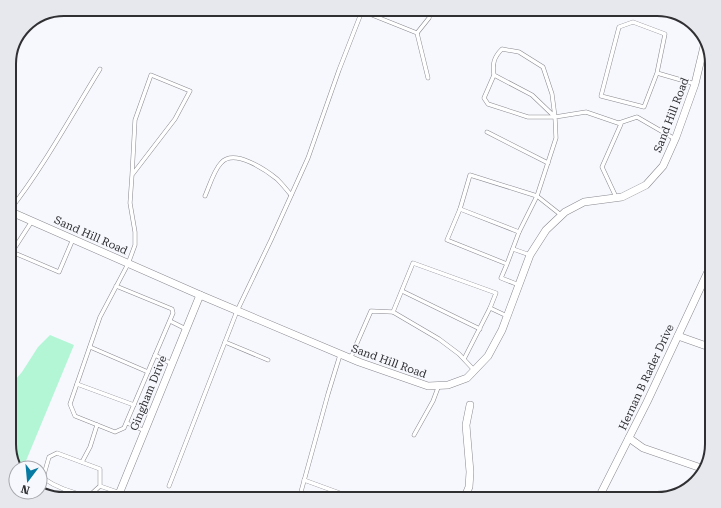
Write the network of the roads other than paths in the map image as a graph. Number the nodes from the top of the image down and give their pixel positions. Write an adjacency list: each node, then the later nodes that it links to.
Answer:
1 (360, 16): 17 (lane)
2 (374, 16): 4 (lane)
3 (430, 16): 4 (lane)
4 (417, 33): 9 (lane)
5 (703, 51): 10 (street, Sand Hill Road)
6 (100, 69): 21 (lane)
7 (657, 73): 7 (lane); 10 (lane)
8 (494, 76): 11 (lane); 11 (lane); 11 (lane)
9 (428, 78)
10 (695, 84): 14 (street, Sand Hill Road)
11 (555, 117): 12 (lane); 15 (lane)
12 (618, 123): 14 (lane); 20 (lane)
13 (487, 132): 15 (lane)
14 (676, 139): 20 (street, Sand Hill Road)
15 (548, 163): 19 (lane)
16 (132, 175): 16 (lane); 32 (lane)
17 (291, 195): 18 (lane); 40 (lane)
18 (205, 196)
19 (537, 196): 22 (lane); 24 (lane); 26 (lane)
20 (616, 198): 24 (street, Sand Hill Road)
21 (16, 202)
22 (460, 209): 26 (lane); 33 (lane)
23 (16, 214): 25 (street, Sand Hill Road)
24 (561, 215): 31 (street, Sand Hill Road)
25 (32, 221): 27 (street, Sand Hill Road); 28 (lane)
26 (519, 232): 29 (lane)
27 (73, 239): 30 (lane); 32 (street, Sand Hill Road)
28 (16, 246)
29 (512, 250): 31 (lane); 33 (lane)
30 (16, 254)
31 (530, 255): 35 (street, Sand Hill Road)
32 (128, 264): 36 (lane); 38 (street, Sand Hill Road)
33 (507, 264): 35 (lane)
34 (705, 278): 46 (street, Hernan B Rader Drive)
35 (519, 285): 42 (street, Sand Hill Road)
36 (116, 286): 43 (lane); 49 (lane)
37 (402, 291): 39 (lane); 41 (lane); 45 (lane)
38 (200, 295): 40 (street, Sand Hill Road); 44 (street, Gingham Drive)
39 (490, 308): 42 (lane); 45 (lane)
40 (237, 311): 47 (lane); 51 (street, Sand Hill Road)
41 (393, 312): 52 (lane); 53 (lane)
42 (507, 316): 56 (street, Sand Hill Road)
43 (170, 322): 44 (lane); 50 (lane)
44 (186, 328): 55 (street, Gingham Drive)
45 (480, 329): 53 (lane)
46 (678, 336): 48 (street); 66 (street, Hernan B Rader Drive)
47 (225, 342): 54 (lane); 71 (lane)
48 (705, 346)
49 (90, 347): 57 (lane); 58 (lane)
50 (155, 355): 55 (lane); 57 (lane)
51 (340, 355): 52 (street, Sand Hill Road); 69 (lane)
52 (350, 359): 59 (street, Sand Hill Road)
53 (464, 359): 56 (lane)
54 (268, 360)
55 (172, 364): 64 (street, Gingham Drive)
56 (474, 370): 59 (street, Sand Hill Road)
57 (148, 372): 60 (lane)
58 (77, 384): 60 (lane); 63 (lane)
59 (439, 385): 65 (lane)
60 (134, 405): 62 (lane)
61 (470, 405): 78 (street)
62 (126, 423): 63 (lane); 64 (lane)
63 (97, 425): 67 (lane)
64 (145, 431): 75 (street, Gingham Drive)
65 (414, 435)
66 (629, 438): 68 (street); 79 (street, Hernan B Rader Drive)
67 (82, 462): 70 (lane); 72 (lane)
68 (699, 467)
69 (304, 480): 76 (lane); 77 (lane)
70 (100, 486): 73 (lane); 74 (lane)
71 (169, 486)
72 (70, 492)
73 (93, 492)
74 (111, 492)
75 (121, 492)
76 (301, 492)
77 (337, 492)
78 (467, 492)
79 (602, 492)

